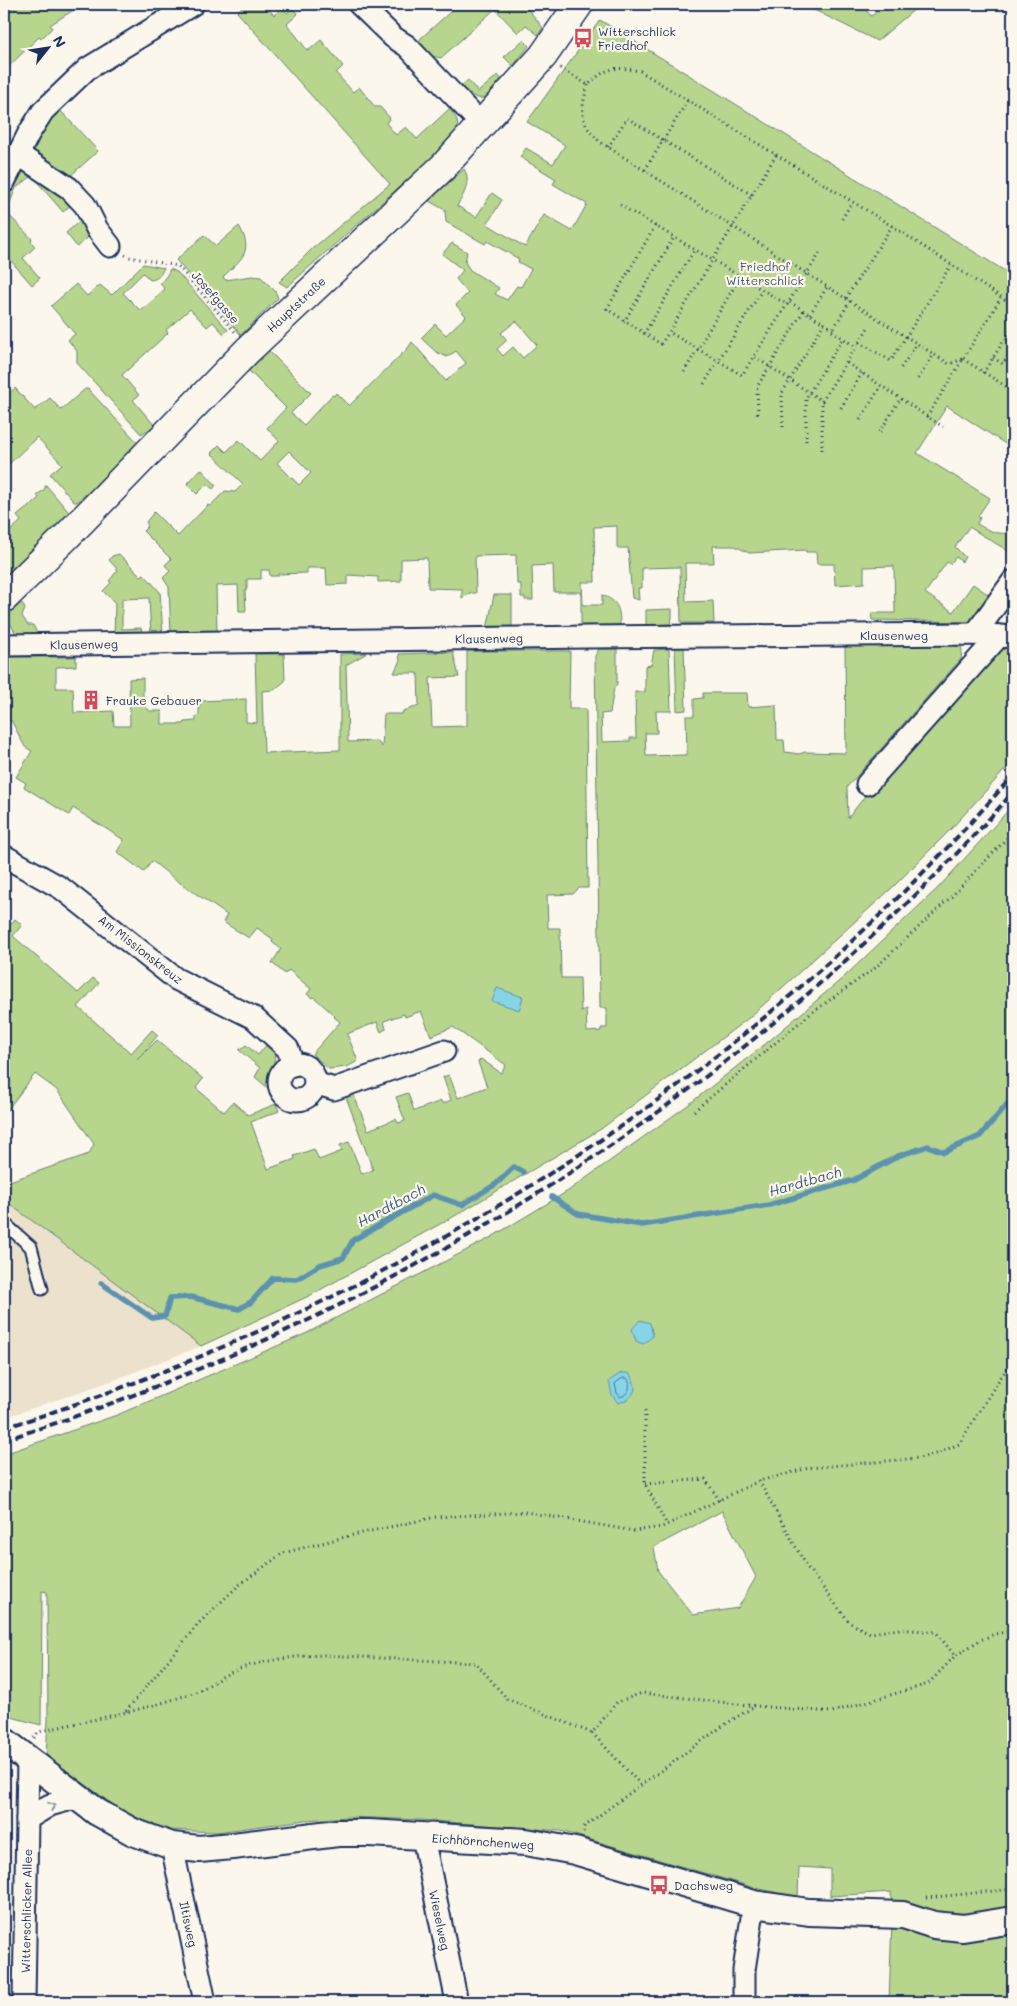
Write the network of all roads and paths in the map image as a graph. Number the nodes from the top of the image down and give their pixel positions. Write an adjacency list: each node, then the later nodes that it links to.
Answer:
1 (193, 4): 10 (street)
2 (359, 4): 7 (street)
3 (579, 4): 4 (main road, Hauptstraße)
4 (543, 56): 5 (path); 7 (main road, Hauptstraße)
5 (588, 85): 6 (path); 9 (path)
6 (688, 100): 8 (path); 11 (path)
7 (482, 125): 52 (main road, Hauptstraße)
8 (664, 140): 9 (path); 12 (path); 14 (path)
9 (608, 147): 12 (path)
10 (18, 154): 13 (street); 22 (street)
11 (776, 155): 14 (path); 15 (path)
12 (646, 170): 19 (path)
13 (4, 182)
14 (752, 195): 19 (path)
15 (852, 202): 17 (path); 20 (path)
16 (620, 205): 18 (path)
17 (842, 219)
18 (655, 226): 21 (path); 38 (path)
19 (732, 226): 25 (path); 27 (path)
20 (892, 226): 26 (path); 31 (path)
21 (674, 237): 23 (path); 38 (path)
22 (110, 246): 52 (path, Josefgasse)
23 (695, 250): 25 (path); 44 (path)
24 (820, 253): 27 (path)
25 (712, 260): 28 (path); 43 (path)
26 (951, 265): 32 (path); 45 (path)
27 (807, 274): 29 (path); 34 (path)
28 (740, 276): 30 (path); 51 (path)
29 (827, 287): 31 (path); 37 (path)
30 (762, 290): 34 (path); 57 (path)
31 (846, 298): 33 (path)
32 (1001, 298): 35 (path); 56 (path)
33 (850, 301): 42 (path); 45 (path)
34 (789, 303): 36 (path); 54 (path)
35 (1013, 305)
36 (804, 310): 37 (path); 59 (path)
37 (810, 314): 39 (path)
38 (624, 322): 44 (path)
39 (824, 323): 42 (path); 65 (path)
40 (870, 325): 47 (path)
41 (1013, 327): 55 (path)
42 (833, 329): 46 (path)
43 (669, 332): 44 (path); 51 (path)
44 (644, 334)
45 (906, 336): 47 (path); 48 (path)
46 (843, 338): 49 (path); 69 (path)
47 (859, 342): 49 (path)
48 (917, 343): 53 (path); 60 (path)
49 (856, 347): 58 (path)
50 (1013, 348): 55 (path)
51 (698, 349): 57 (path); 61 (path)
52 (248, 350): 82 (main road, Hauptstraße)
53 (934, 354): 56 (path); 64 (path)
54 (755, 357): 57 (path); 59 (path)
55 (993, 358): 63 (path)
56 (963, 359): 63 (path); 74 (path)
57 (718, 362): 66 (path)
58 (847, 364): 62 (path); 71 (path)
59 (770, 367): 65 (path); 73 (path)
60 (901, 368)
61 (684, 372)
62 (862, 373): 67 (path); 72 (path)
63 (983, 373): 68 (path)
64 (918, 379)
65 (790, 380): 69 (path); 76 (path)
66 (704, 384)
67 (881, 386): 70 (path); 75 (path)
68 (1013, 391)
69 (810, 392): 71 (path); 79 (path)
70 (900, 399): 74 (path); 78 (path)
71 (822, 401): 80 (path)
72 (841, 408)
73 (758, 414)
74 (927, 417): 77 (path)
75 (860, 420)
76 (783, 426)
77 (943, 427)
78 (880, 432)
79 (806, 441)
80 (822, 450)
81 (1013, 581): 83 (street)
82 (4, 598)
83 (975, 634): 84 (street, Klausenweg); 85 (street, Klausenweg)
84 (1006, 637): 86 (street, Klausenweg)
85 (4, 645)
86 (867, 784)
87 (1013, 832): 92 (path)
88 (4, 856): 90 (street, Am Missionskreuz)
89 (444, 1051): 91 (street)
90 (293, 1064): 91 (street); 91 (street)
91 (315, 1083)
92 (694, 1111)
93 (4, 1224): 94 (lane)
94 (42, 1289)
95 (1013, 1362): 97 (path)
96 (645, 1411): 98 (path)
97 (759, 1481): 99 (path); 102 (path)
98 (645, 1484): 99 (path); 100 (path)
99 (720, 1501): 100 (path)
100 (667, 1525): 104 (path)
101 (1013, 1631): 102 (path)
102 (954, 1656): 103 (path)
103 (755, 1706): 105 (path); 108 (path)
104 (125, 1712): 105 (path); 107 (path)
105 (592, 1733): 108 (path)
106 (4, 1741): 107 (street, Eichhörnchenweg)
107 (28, 1758): 109 (street, Eichhörnchenweg); 110 (street, Witterschlicker Allee)
108 (640, 1784): 113 (path)
109 (79, 1798): 110 (street, one-way to 109); 112 (street, Eichhörnchenweg)
110 (27, 1819): 118 (street, Witterschlicker Allee)
111 (424, 1837): 112 (street, Eichhörnchenweg); 113 (street, Eichhörnchenweg); 120 (street, Wieselweg)
112 (172, 1846): 119 (street, Iltisweg)
113 (576, 1851): 116 (street, Eichhörnchenweg)
114 (1013, 1889): 115 (path)
115 (923, 1898)
116 (754, 1904): 117 (street, Eichhörnchenweg); 121 (street)
117 (1013, 1920)
118 (24, 2002)
119 (205, 2002)
120 (457, 2002)
121 (744, 2002)

